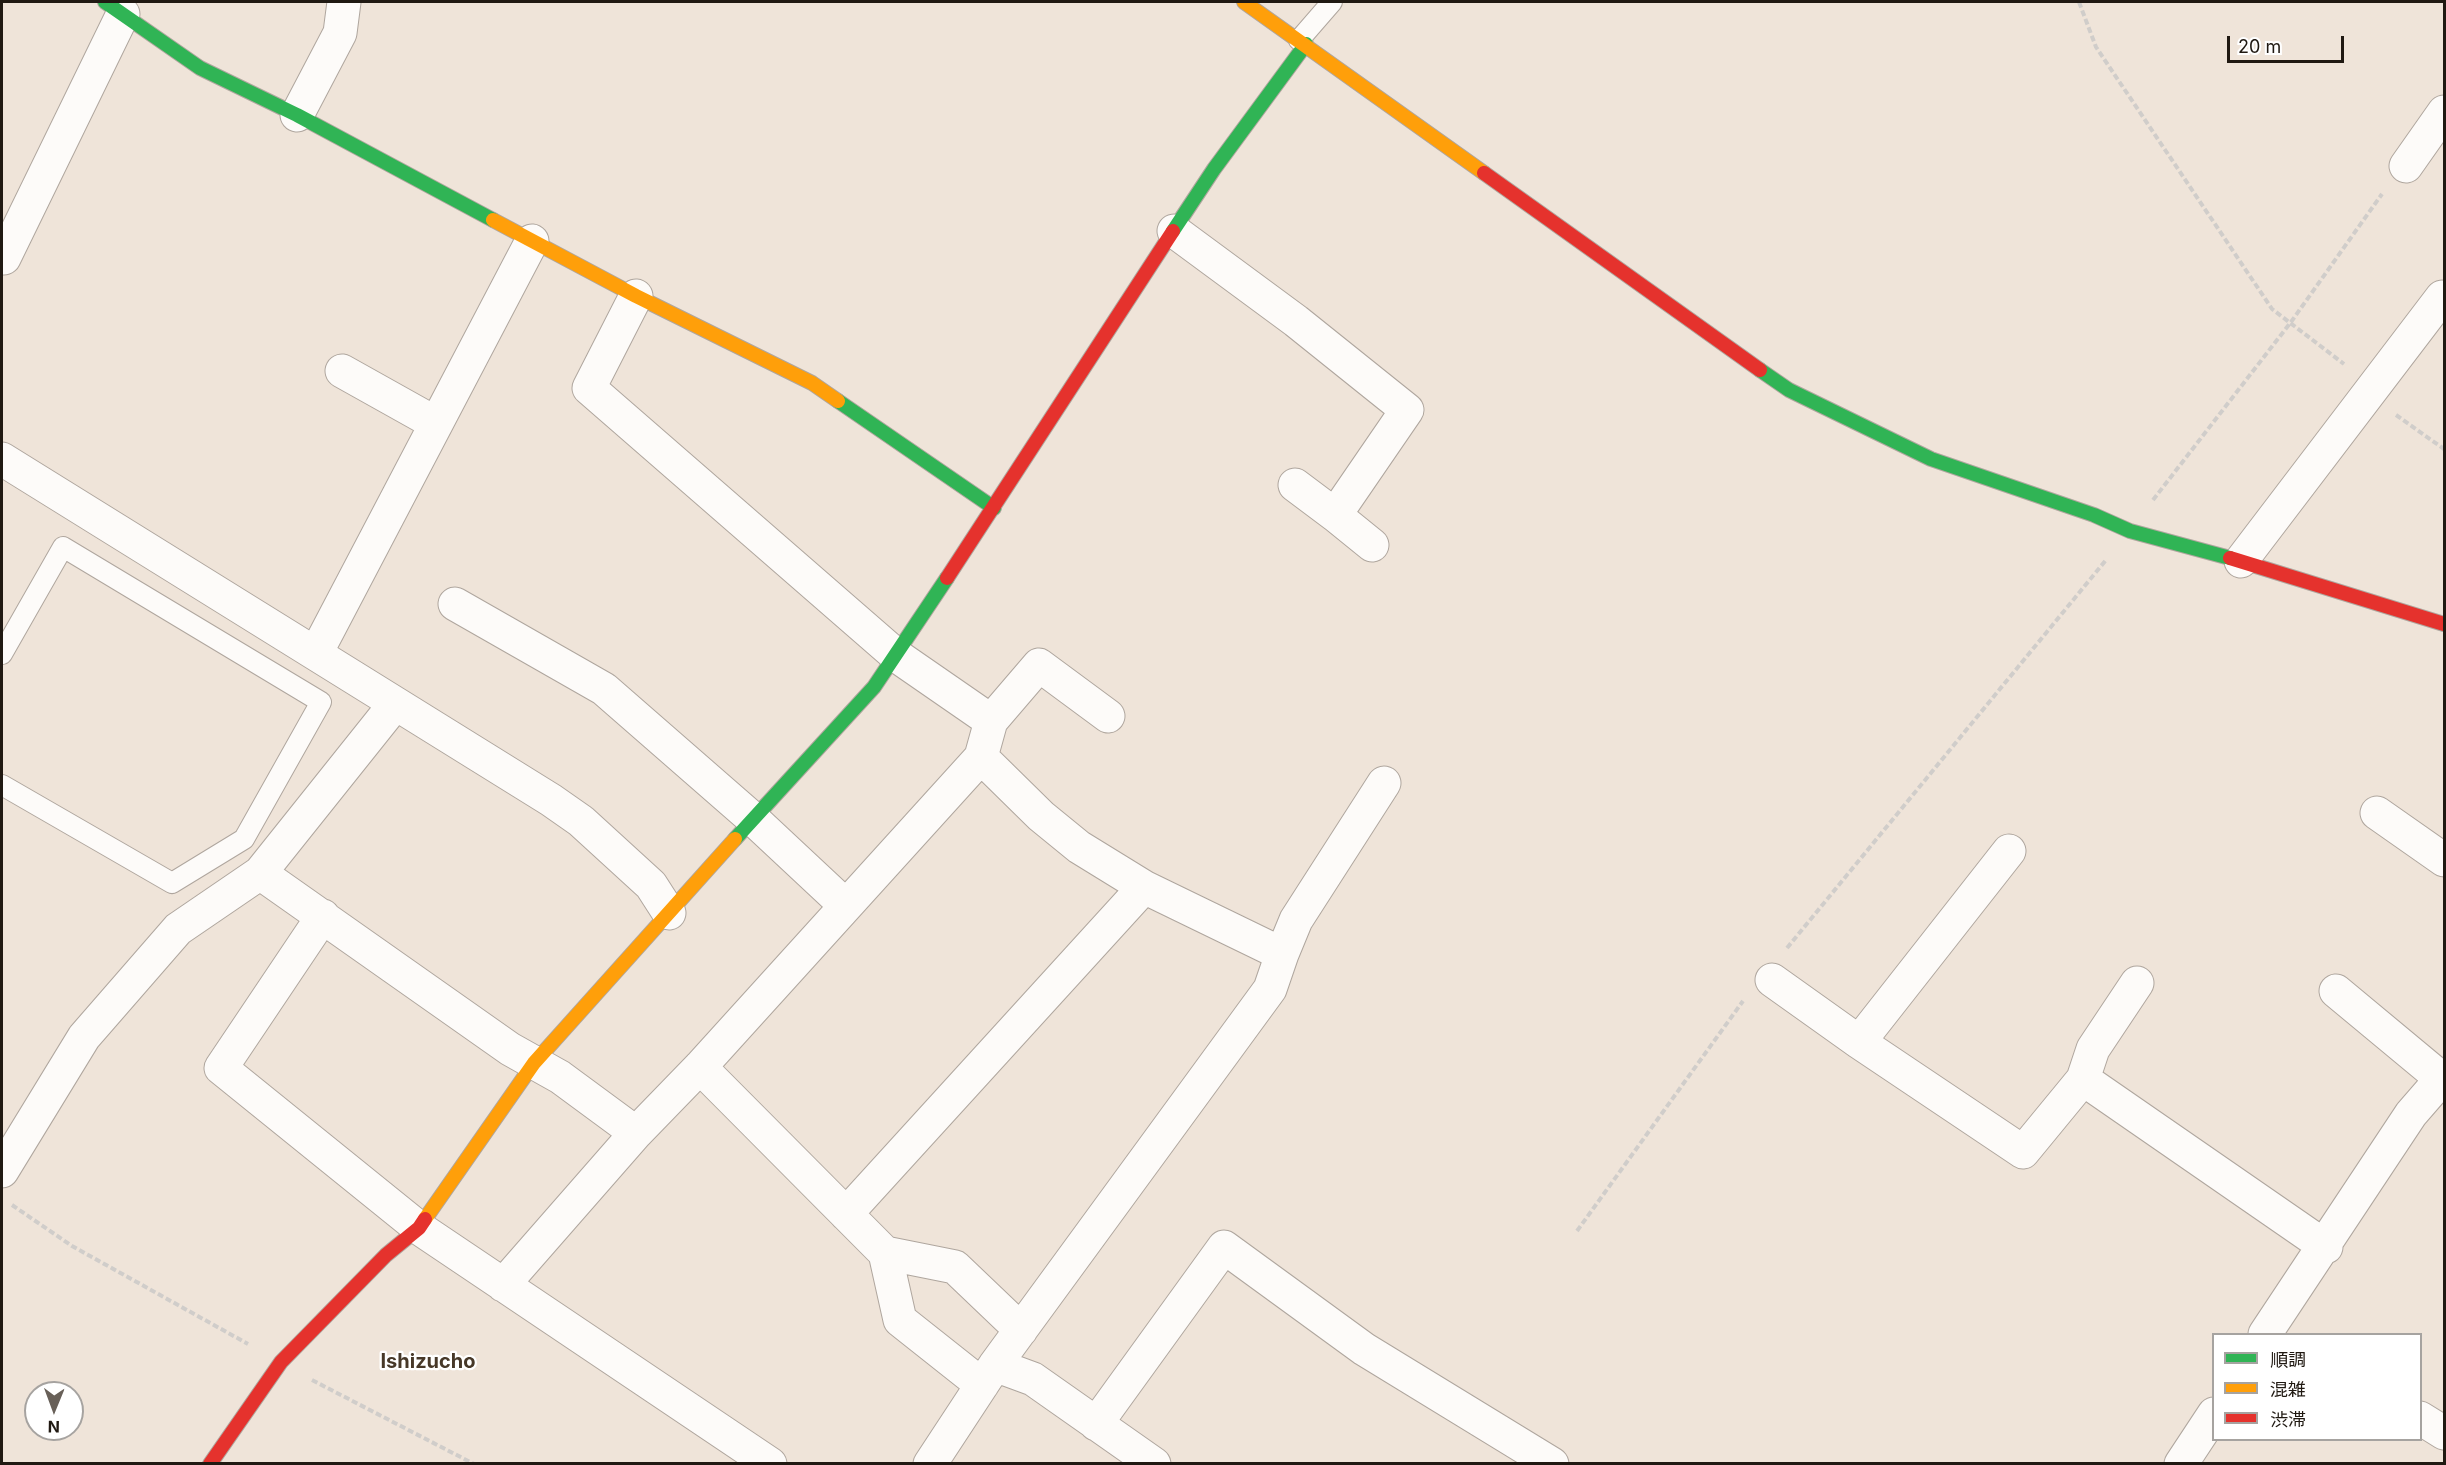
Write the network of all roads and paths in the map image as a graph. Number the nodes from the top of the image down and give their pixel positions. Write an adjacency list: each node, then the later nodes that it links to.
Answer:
1 (344, 2): 8 (street)
2 (1244, 2): 6 (street)
3 (1332, 2): 6 (lane)
4 (2079, 2): 15 (path)
5 (114, 8): 8 (street); 12 (street)
6 (1302, 42): 10 (street); 24 (street)
7 (2445, 112): 9 (street)
8 (297, 115): 11 (street)
9 (2406, 166): 15 (path)
10 (1174, 231): 22 (street); 23 (street)
11 (531, 241): 13 (street); 18 (street)
12 (4, 258)
13 (636, 296): 22 (street); 31 (street)
14 (2445, 299): 17 (street)
15 (2291, 322): 17 (path); 24 (path)
16 (342, 371): 18 (street)
17 (2368, 394): 19 (path); 26 (street)
18 (435, 423): 29 (street)
19 (2445, 449)
20 (2, 459): 29 (street)
21 (1294, 484): 23 (street)
22 (993, 508): 31 (street)
23 (1335, 515): 25 (street)
24 (2130, 531): 26 (street); 48 (path)
25 (1372, 545)
26 (2241, 561): 28 (street)
27 (455, 604): 39 (street)
28 (2445, 624)
29 (316, 653): 32 (street)
30 (2, 654): 37 (lane)
31 (897, 656): 34 (street); 39 (street)
32 (395, 705): 42 (street); 45 (street)
33 (1108, 716): 34 (street)
34 (991, 721): 35 (street)
35 (981, 757): 43 (street); 44 (street)
36 (1384, 783): 47 (street)
37 (2, 785)
38 (2377, 813): 41 (street)
39 (753, 819): 44 (street); 45 (street)
40 (2009, 851): 51 (street)
41 (2445, 860)
42 (261, 873): 46 (street); 57 (street)
43 (1144, 887): 47 (street); 59 (street)
44 (845, 905): 53 (street)
45 (669, 913): 52 (street)
46 (323, 916): 52 (street); 60 (street)
47 (1281, 954): 65 (street)
48 (1772, 980): 51 (street); 61 (path)
49 (2137, 983): 55 (street)
50 (2336, 992): 54 (street)
51 (1859, 1042): 55 (street)
52 (534, 1063): 56 (street); 60 (street)
53 (700, 1067): 56 (street); 59 (street)
54 (2443, 1077): 62 (street)
55 (2083, 1079): 62 (street)
56 (636, 1133): 64 (street)
57 (2, 1171)
58 (10, 1205): 67 (path)
59 (846, 1214): 63 (street)
60 (419, 1228): 64 (street); 67 (street)
61 (1577, 1231)
62 (2326, 1247): 66 (street)
63 (885, 1253): 65 (street); 68 (street)
64 (503, 1286): 75 (street)
65 (1021, 1330): 68 (street)
66 (2276, 1331)
67 (281, 1362): 73 (street); 74 (path)
68 (988, 1375): 71 (street); 76 (street)
69 (2212, 1417): 79 (street)
70 (2422, 1419): 72 (street)
71 (1096, 1424): 77 (street); 78 (street)
72 (2445, 1433)
73 (210, 1464)
74 (474, 1464)
75 (771, 1464)
76 (930, 1464)
77 (1154, 1464)
78 (1552, 1464)
79 (2181, 1464)

